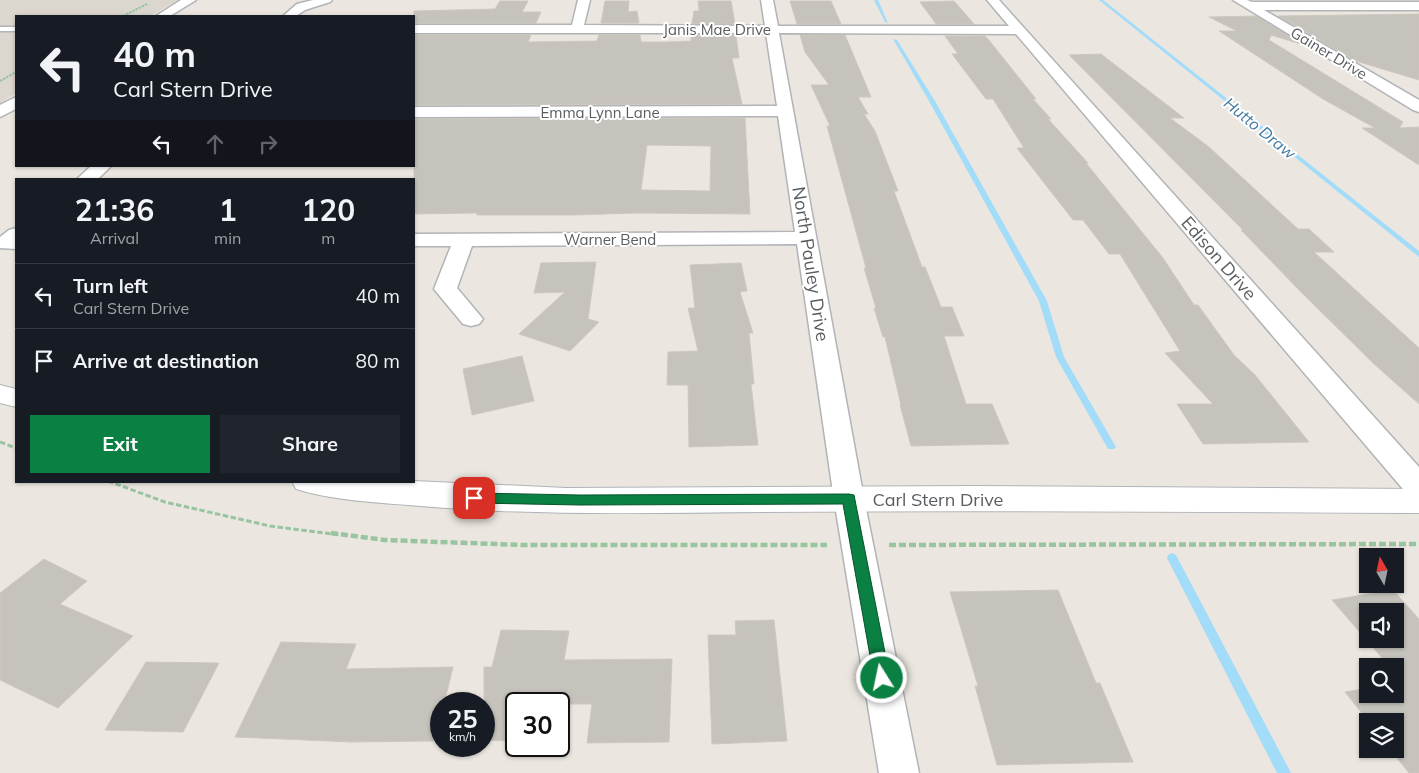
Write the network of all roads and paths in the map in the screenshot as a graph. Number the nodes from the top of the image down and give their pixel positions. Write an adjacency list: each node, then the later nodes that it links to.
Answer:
1 (154, 0): 9 (path)
2 (190, 0): 10 (street)
3 (326, 0): 11 (street)
4 (584, 0): 15 (street)
5 (767, 0): 16 (street, North Pauley Drive)
6 (993, 0): 17 (street, Edison Drive)
7 (1244, 3): 8 (street); 21 (street, Gainer Drive)
8 (1419, 6)
9 (125, 15)
10 (164, 15)
11 (290, 15)
12 (0, 29): 13 (lane)
13 (15, 29)
14 (415, 29): 15 (street, Janis Mae Drive)
15 (577, 29): 16 (street, Janis Mae Drive)
16 (772, 29): 17 (street, Janis Mae Drive); 24 (street, North Pauley Drive)
17 (1019, 30): 39 (street, Edison Drive)
18 (15, 73): 19 (path)
19 (0, 81)
20 (15, 103): 22 (street)
21 (1419, 107)
22 (0, 112)
23 (415, 112): 24 (street, Emma Lynn Lane)
24 (786, 112): 28 (street, North Pauley Drive)
25 (101, 167): 26 (street)
26 (87, 178)
27 (15, 235): 31 (street)
28 (807, 238): 30 (street, Warner Bend); 40 (street, North Pauley Drive)
29 (415, 240): 30 (street, Warner Bend)
30 (464, 240): 32 (street)
31 (15, 243)
32 (471, 319)
33 (0, 394): 34 (street)
34 (15, 398)
35 (0, 442): 36 (path)
36 (15, 448)
37 (114, 483): 43 (path)
38 (319, 483): 40 (street, Carl Stern Drive)
39 (1419, 487)
40 (849, 499): 41 (street, Carl Stern Drive); 43 (street, North Pauley Drive)
41 (1419, 502)
42 (1419, 544): 43 (path)
43 (858, 545): 44 (street, North Pauley Drive)
44 (899, 773)

